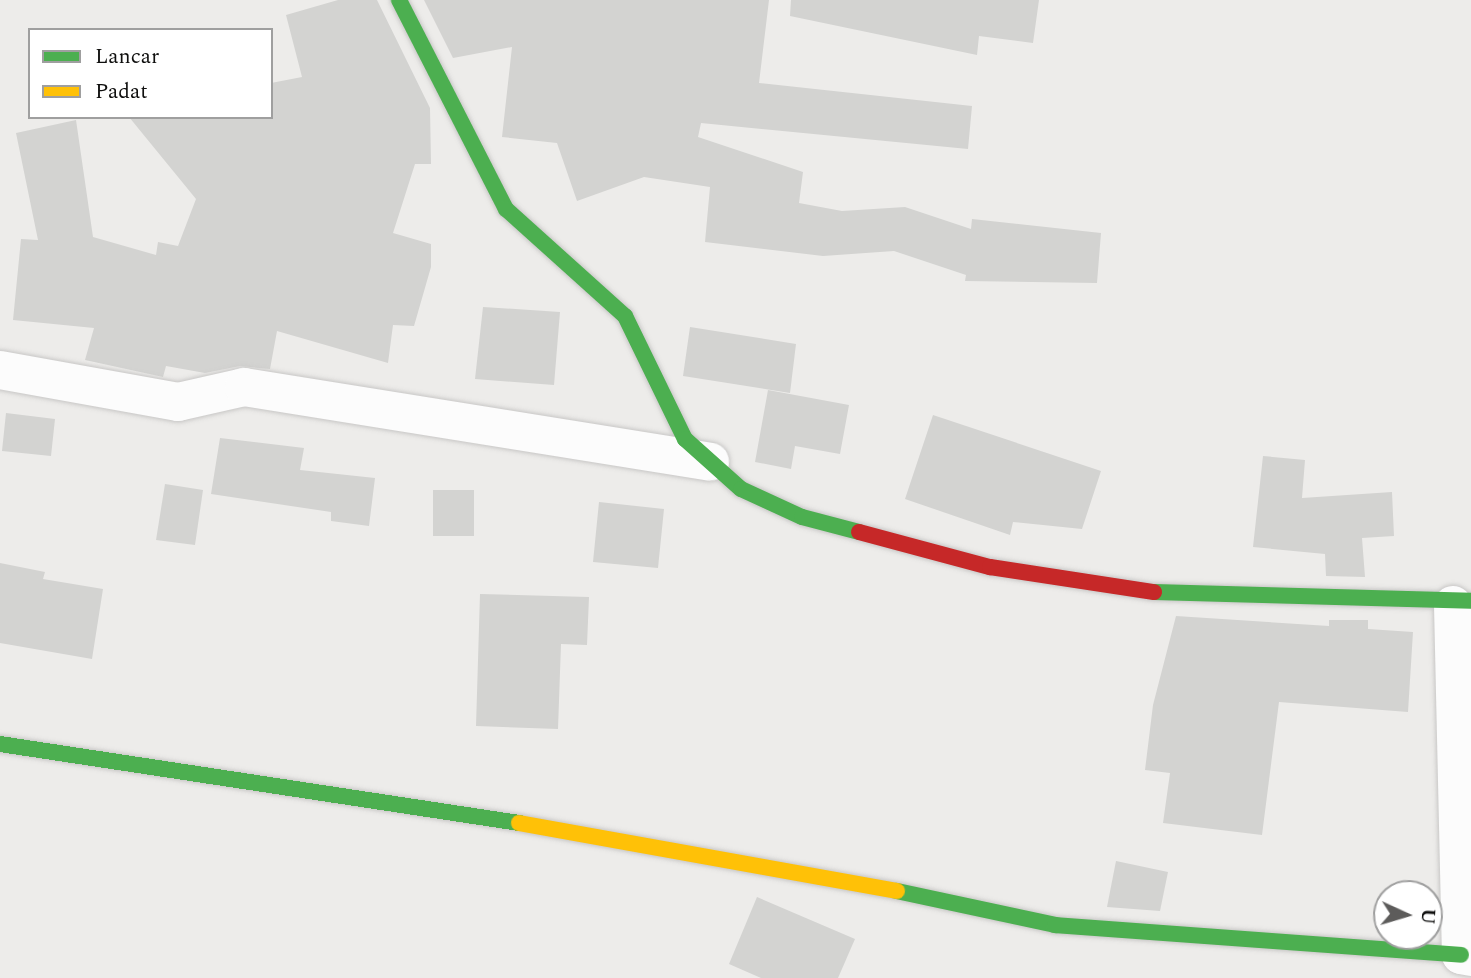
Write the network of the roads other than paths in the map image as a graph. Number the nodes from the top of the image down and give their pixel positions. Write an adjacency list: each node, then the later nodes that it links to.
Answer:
1 (399, 0): 3 (street)
2 (0, 370): 3 (street)
3 (710, 462): 4 (street)
4 (1462, 603): 6 (street)
5 (0, 744): 6 (street)
6 (1466, 956)

